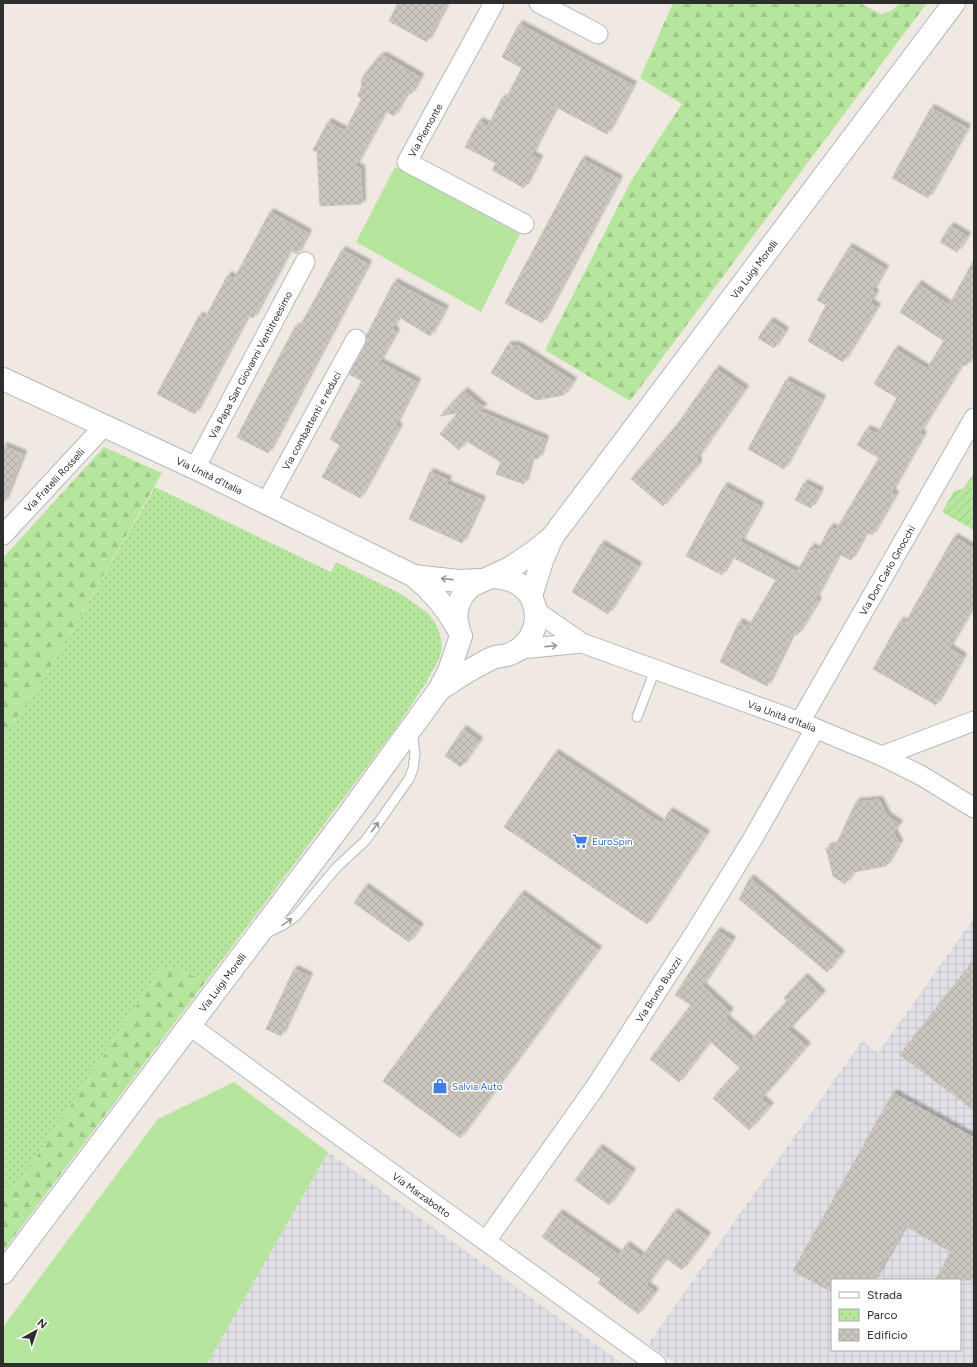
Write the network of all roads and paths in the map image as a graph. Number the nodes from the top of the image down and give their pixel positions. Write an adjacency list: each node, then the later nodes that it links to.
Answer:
1 (494, 3): 5 (street, Via Piemonte)
2 (538, 3): 4 (street)
3 (954, 3): 14 (street, Via Luigi Morelli)
4 (598, 34)
5 (524, 224)
6 (305, 262): 11 (street, Via Papa San Giovanni Ventitreesimo)
7 (356, 339): 12 (street, Via combattenti e reduci)
8 (3, 379): 10 (street, Via Unità d'Italia)
9 (974, 418): 26 (street, Via Don Carlo Gnocchi)
10 (105, 425): 11 (street, Via Unità d'Italia); 13 (street, Via Fratelli Rosselli)
11 (195, 468): 12 (street, Via Unità d'Italia)
12 (266, 503): 15 (street, Via Unità d'Italia)
13 (3, 535)
14 (553, 536): 16 (street, Via Luigi Morelli); 17 (street, Via Luigi Morelli)
15 (414, 576): 16 (street, Via Unità d'Italia, one-way to 15); 18 (street, Via Unità d'Italia)
16 (486, 578): 17 (street); 18 (street, Via Luigi Morelli)
17 (533, 604): 19 (street, Via Unità d'Italia); 20 (street, Via Luigi Morelli)
18 (460, 632): 21 (street); 23 (street, Via Luigi Morelli)
19 (582, 642): 20 (street, Via Unità d'Italia, one-way to 19); 22 (street, Via Unità d'Italia)
20 (521, 649): 21 (street, Via Luigi Morelli)
21 (496, 657): 23 (street, Via Luigi Morelli)
22 (655, 670): 24 (lane); 26 (street, Via Unità d'Italia)
23 (439, 690): 27 (street, Via Luigi Morelli)
24 (637, 717)
25 (974, 721): 28 (street)
26 (808, 725): 28 (street, Via Unità d'Italia); 32 (street, Via Bruno Buozzi)
27 (412, 727): 30 (street, Via Luigi Morelli); 30 (lane, one-way to 27)
28 (882, 756): 29 (street, Via Unità d'Italia)
29 (974, 808)
30 (253, 939): 31 (street, Via Luigi Morelli)
31 (189, 1025): 32 (street, Via Marzabotto); 33 (street, Via Luigi Morelli)
32 (486, 1241): 34 (street, Via Marzabotto)
33 (3, 1273)
34 (656, 1364)

